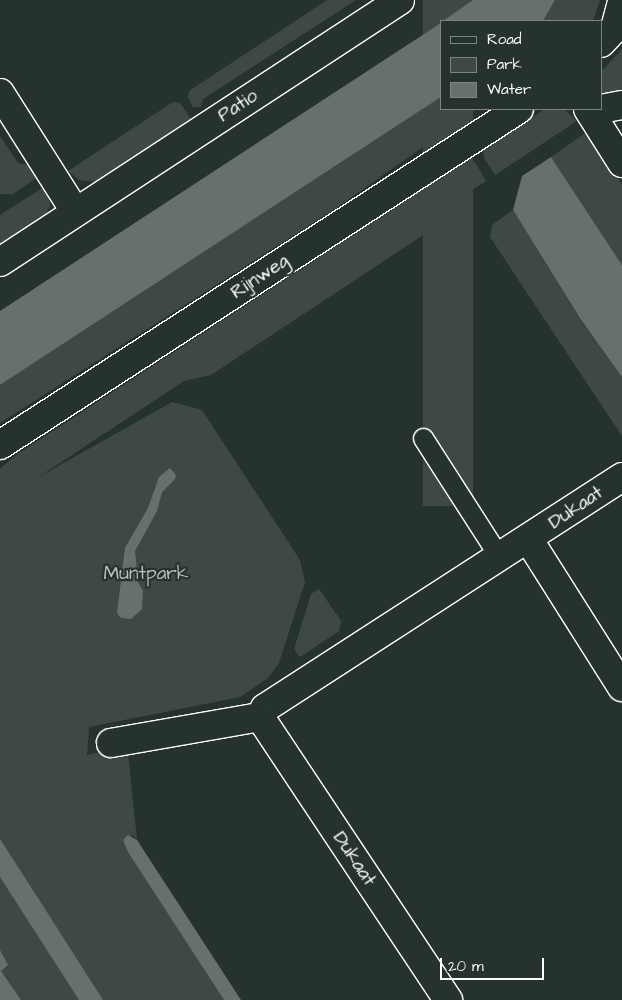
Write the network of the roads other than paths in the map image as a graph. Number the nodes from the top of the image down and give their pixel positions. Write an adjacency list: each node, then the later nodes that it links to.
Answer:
1 (400, 0): 8 (street, Patio)
2 (622, 1): 3 (street)
3 (602, 42)
4 (0, 93): 8 (street)
5 (605, 107): 7 (street)
6 (517, 110): 11 (street, Rijnweg)
7 (622, 163)
8 (75, 211): 9 (street, Patio)
9 (0, 262)
10 (423, 438): 14 (lane)
11 (0, 445)
12 (622, 477): 13 (street, Dukaat)
13 (529, 540): 14 (street, Dukaat); 15 (street, Dukaat)
14 (500, 558): 16 (street, Dukaat)
15 (622, 687)
16 (260, 717): 17 (street); 18 (street, Dukaat)
17 (111, 743)
18 (448, 1000)

